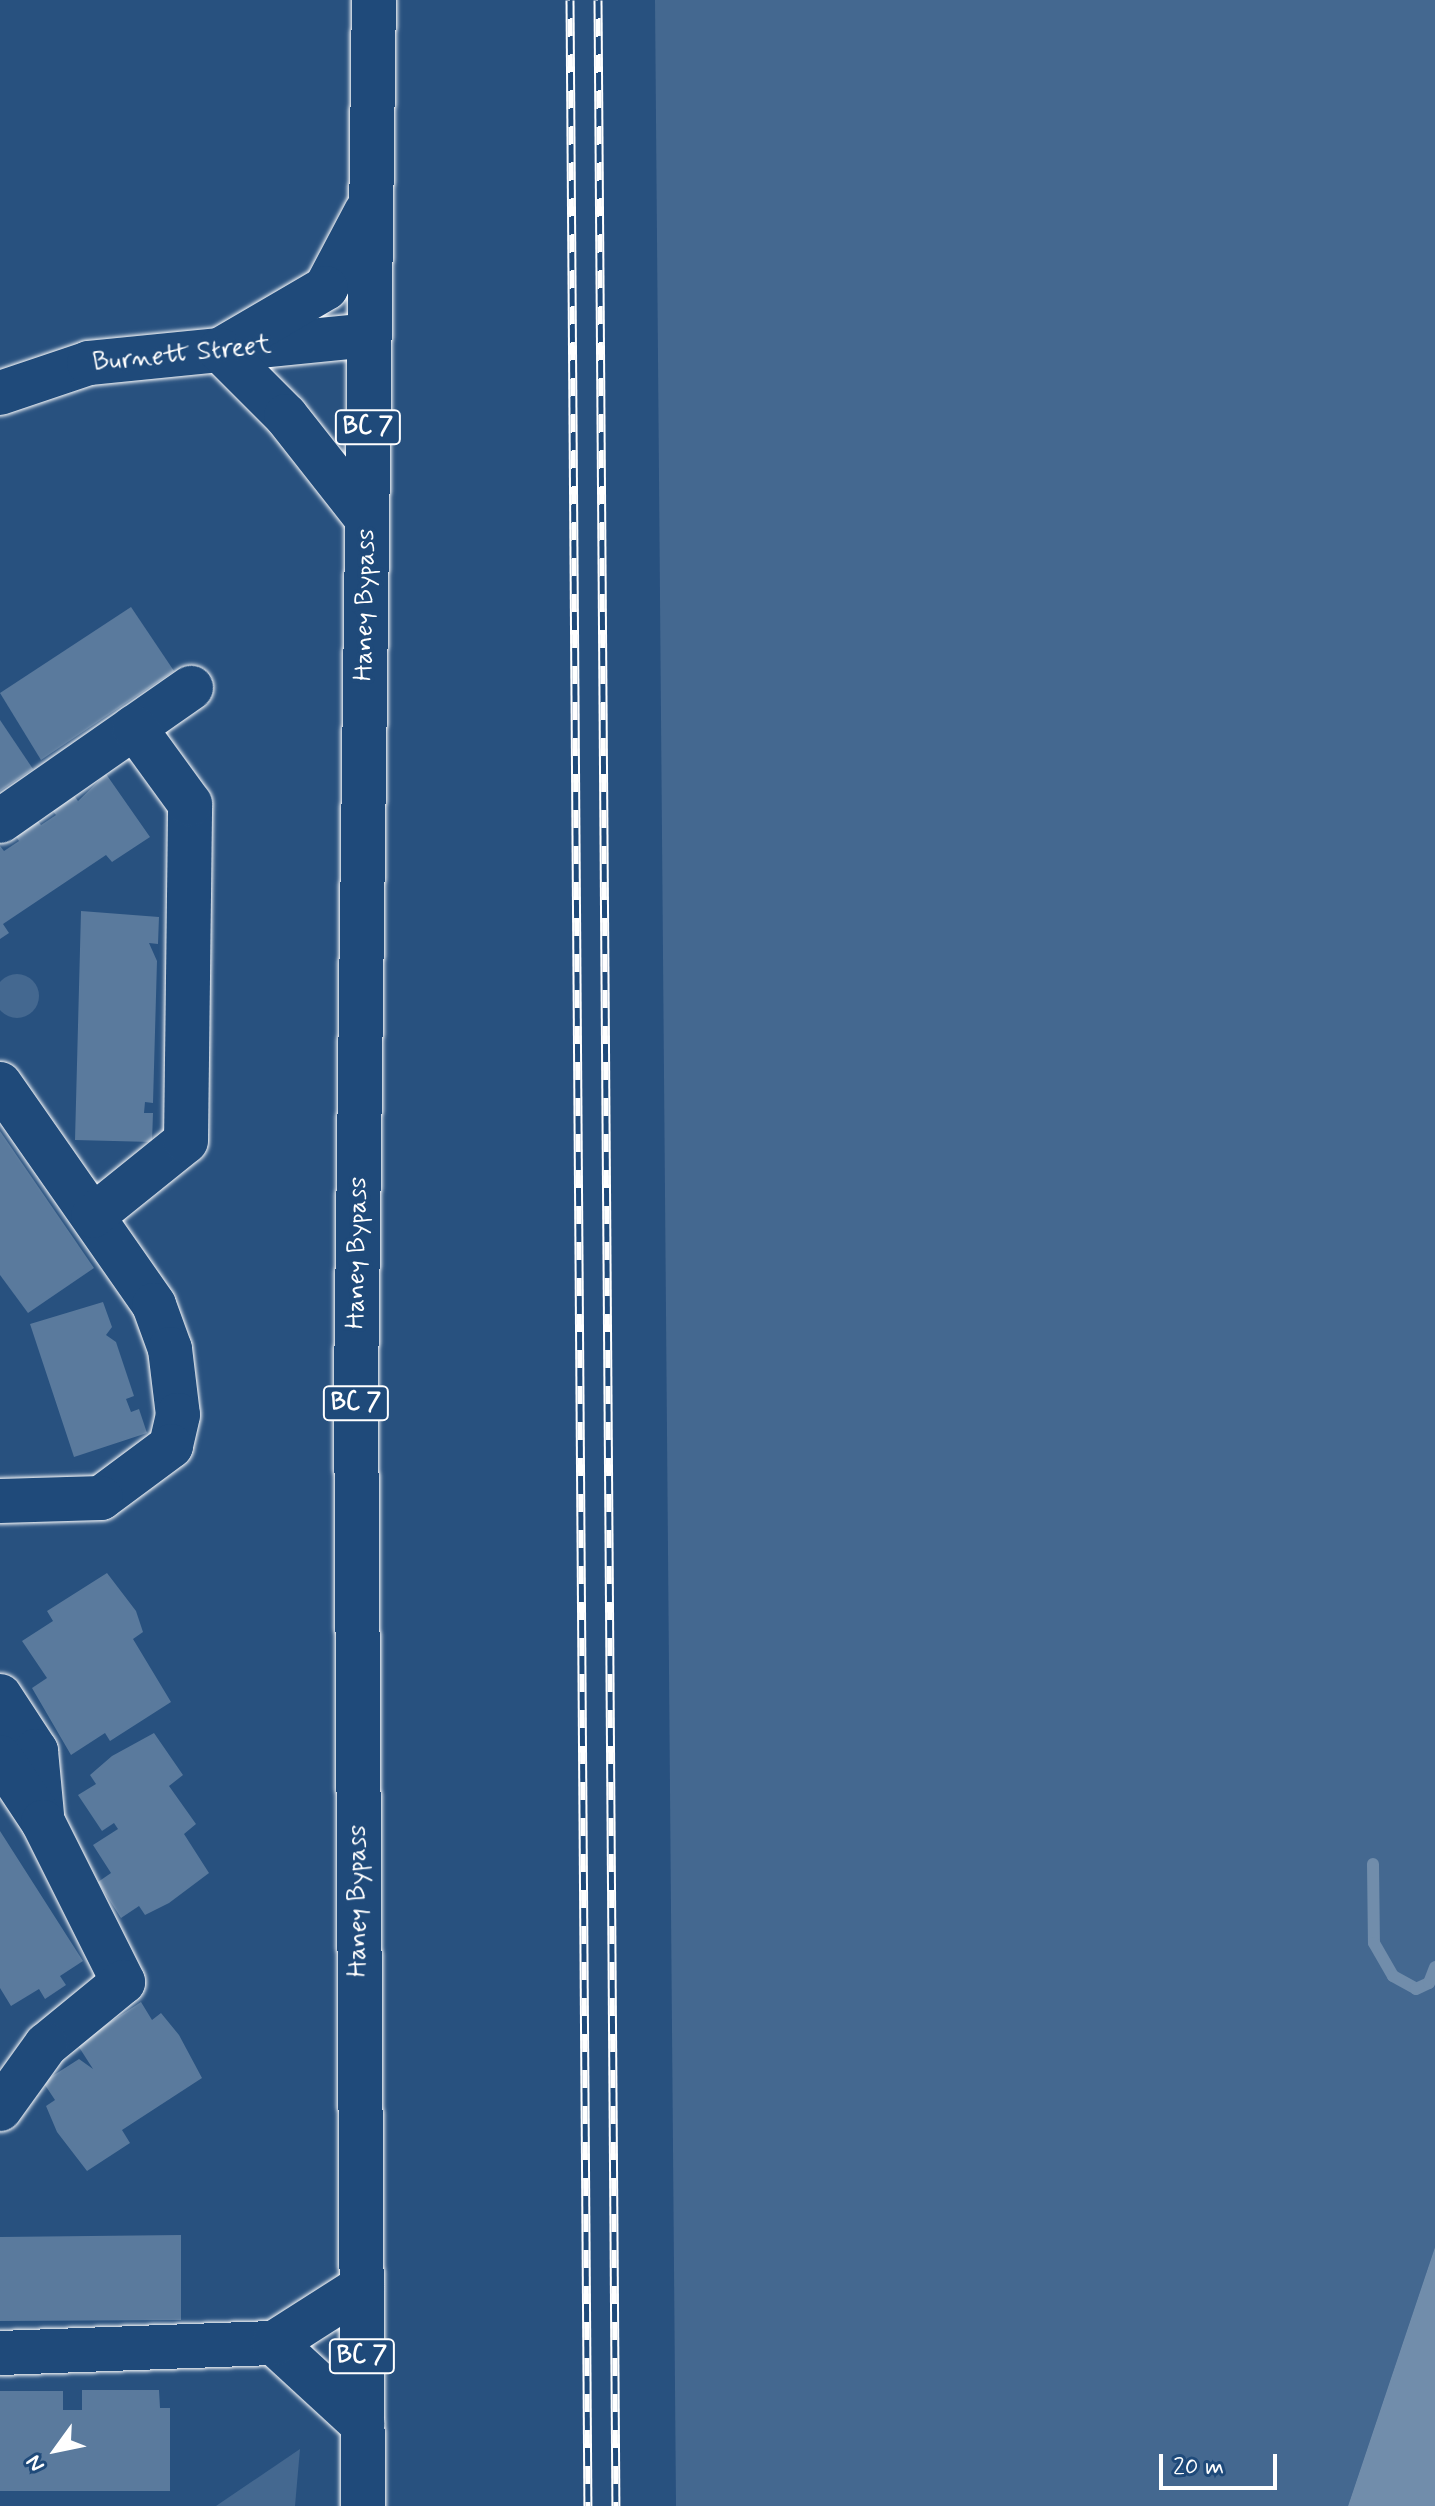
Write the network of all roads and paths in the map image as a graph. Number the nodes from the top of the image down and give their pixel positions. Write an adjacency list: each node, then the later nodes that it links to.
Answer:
1 (374, 0): 2 (main road, Haney Bypass / BC 7)
2 (371, 202): 3 (main road, Haney Bypass / BC 7); 4 (main road)
3 (369, 335): 4 (main road, Burnett Street); 6 (main road, Haney Bypass / BC 7)
4 (220, 350): 5 (main road, Burnett Street); 6 (main road)
5 (0, 393)
6 (367, 519): 17 (main road, Haney Bypass / BC 7)
7 (191, 688): 8 (main road)
8 (134, 727): 9 (main road); 11 (main road)
9 (0, 821)
10 (0, 1084): 11 (main road)
11 (93, 1216): 12 (main road)
12 (0, 1501)
13 (0, 1696): 15 (main road)
14 (0, 1757): 15 (main road)
15 (43, 1822): 16 (main road)
16 (0, 2109)
17 (362, 2287): 18 (main road); 20 (main road, Haney Bypass / BC 7)
18 (274, 2343): 19 (main road); 20 (main road)
19 (0, 2353)
20 (362, 2424): 21 (main road, Haney Bypass / BC 7)
21 (363, 2506)

